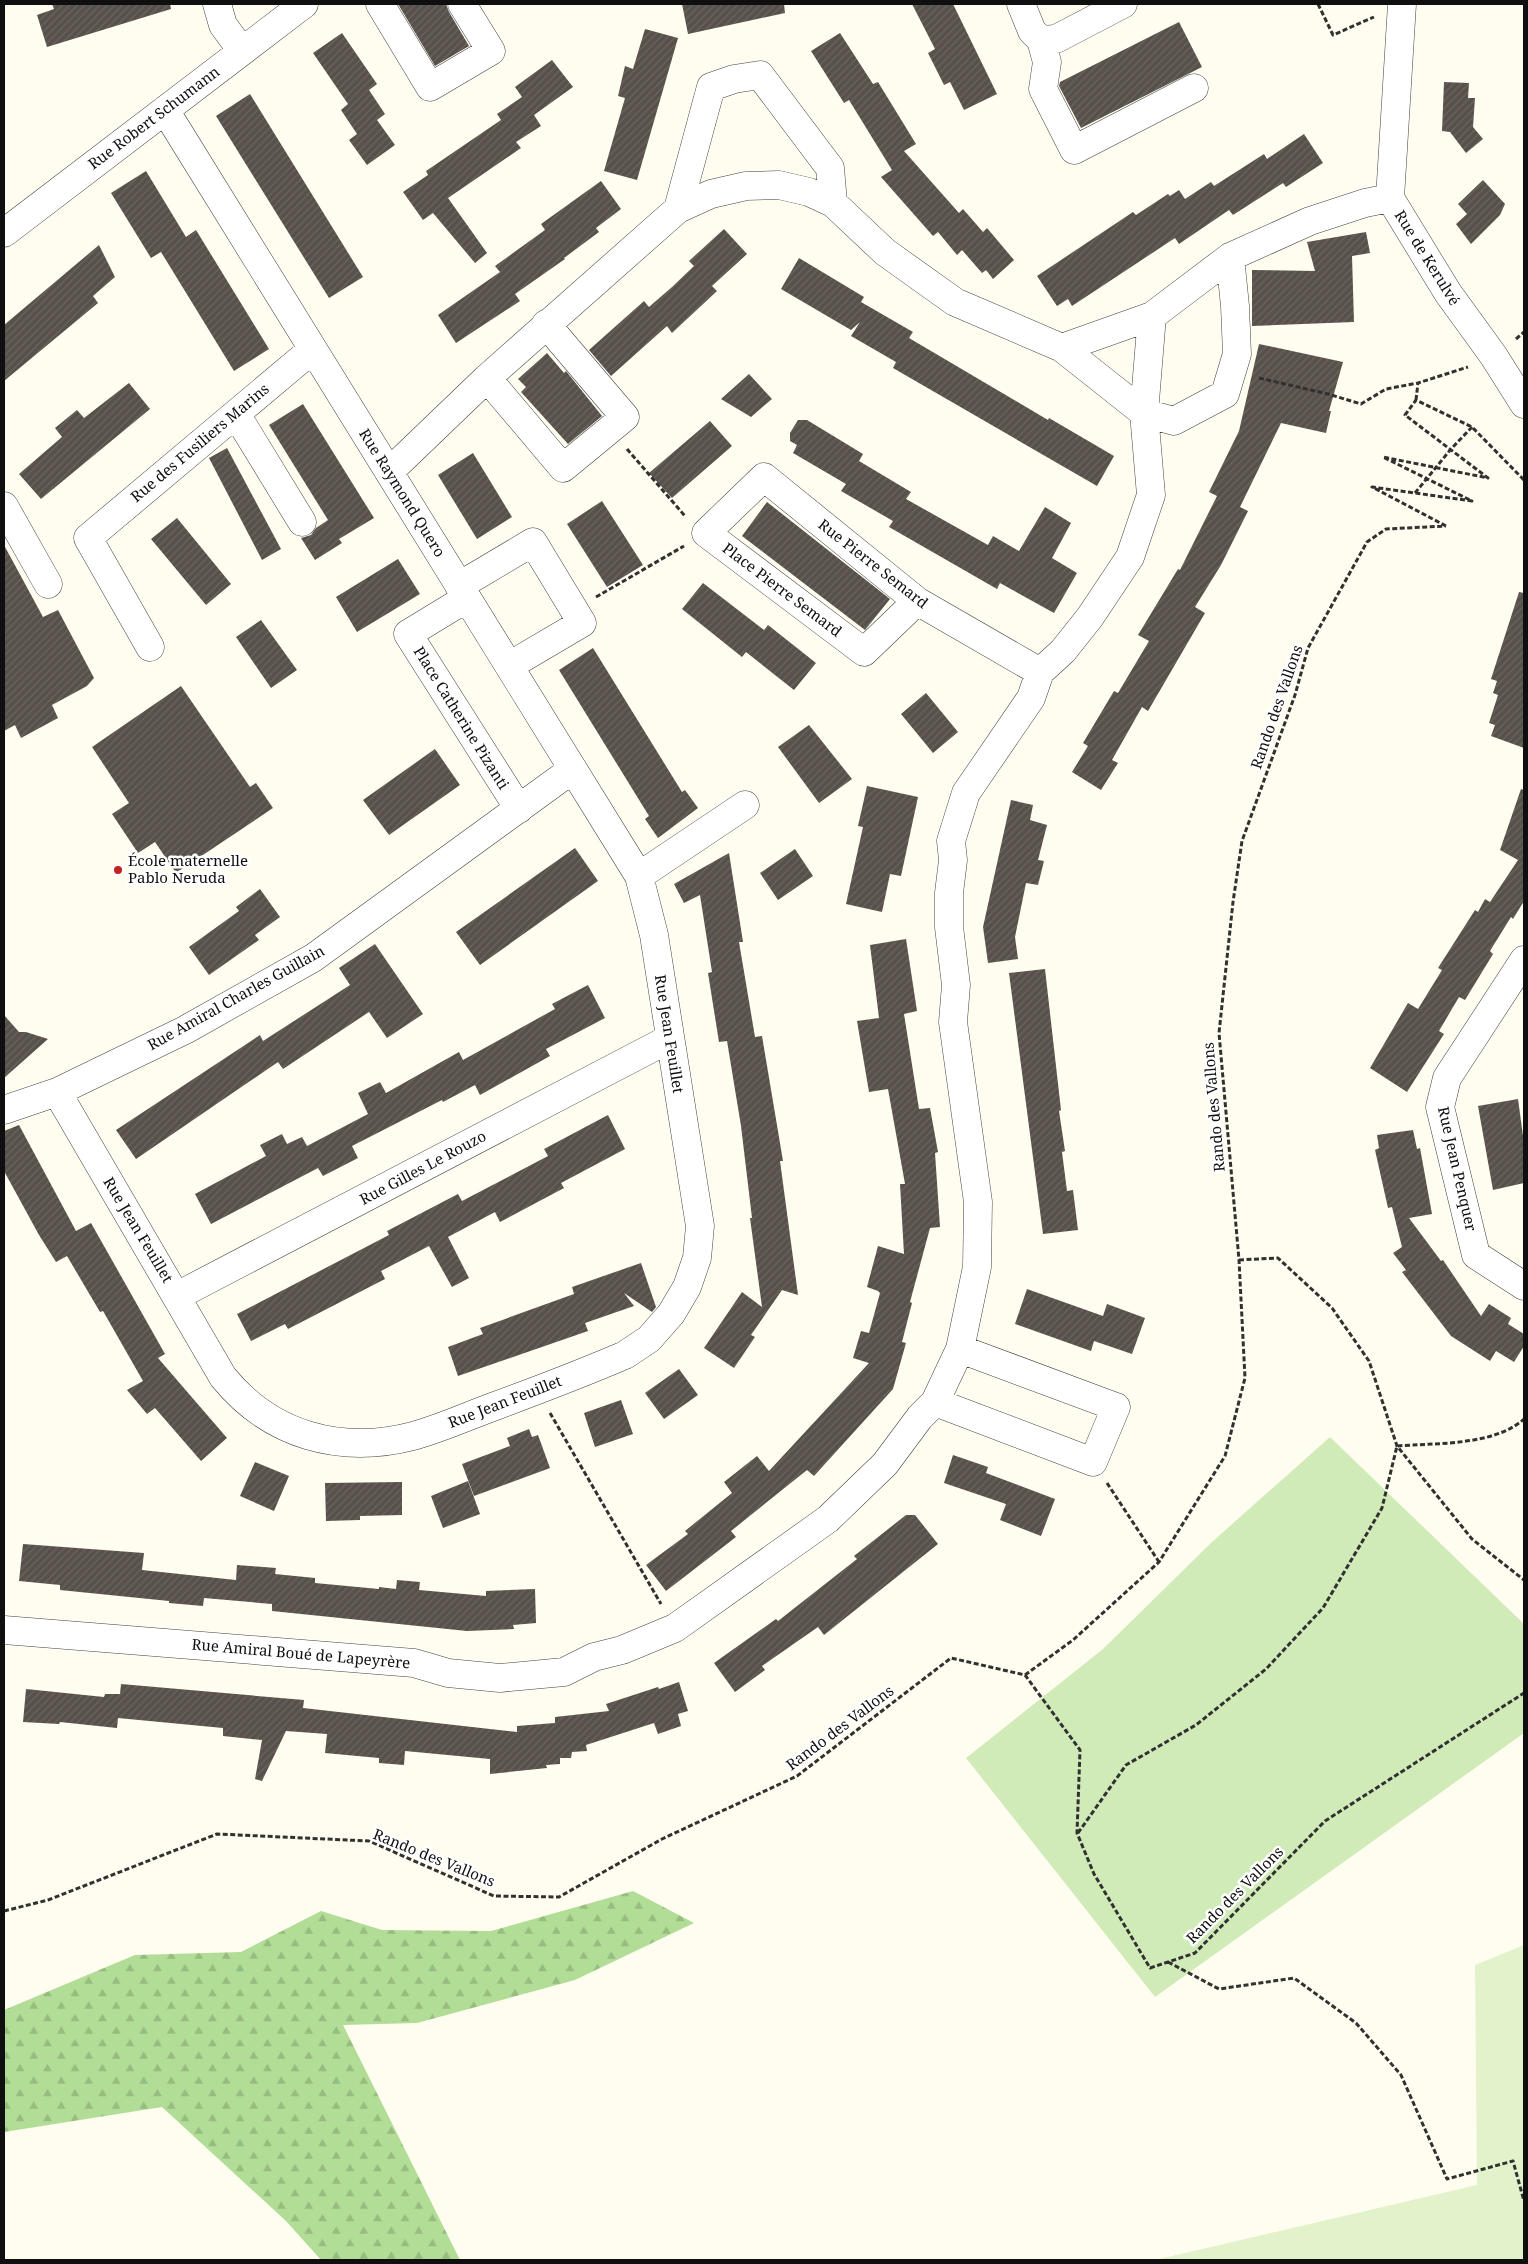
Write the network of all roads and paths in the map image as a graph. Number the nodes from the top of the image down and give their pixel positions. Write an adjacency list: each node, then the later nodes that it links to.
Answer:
1 (217, 4): 10 (street)
2 (304, 4): 10 (street, Rue Robert Schumann)
3 (380, 4): 4 (street)
4 (462, 4)
5 (1021, 4): 9 (street)
6 (1123, 4): 9 (street)
7 (1318, 4): 8 (path)
8 (1402, 5): 13 (street, Rue de Kerulvé)
9 (1041, 40): 11 (street)
10 (242, 51): 12 (street, Rue Robert Schumann)
11 (1194, 88)
12 (165, 110): 16 (street, Rue Robert Schumann); 21 (street, Rue Raymond Quero)
13 (1390, 198): 17 (street); 22 (street, Rue de Kerulvé)
14 (834, 203): 15 (street); 15 (street); 20 (street)
15 (678, 209): 19 (street)
16 (4, 232)
17 (1230, 257): 18 (street); 23 (street)
18 (1152, 316): 20 (street); 28 (street, Rue Amiral Boué de Lapeyrère)
19 (546, 324): 24 (street); 31 (street)
20 (1062, 348): 28 (street)
21 (313, 349): 29 (street, Rue des Fusiliers Marins); 34 (street, Rue Raymond Quero)
22 (1493, 355): 25 (path); 27 (street, Rue de Kerulvé)
23 (1232, 371): 25 (path); 28 (street)
24 (487, 378): 31 (street); 34 (street)
25 (1418, 384): 26 (path)
26 (1416, 400): 30 (path); 32 (path, Rando des Vallons)
27 (1524, 404)
28 (1144, 413): 48 (street, Rue Amiral Boué de Lapeyrère)
29 (236, 414): 40 (street); 46 (street, Rue des Fusiliers Marins)
30 (1472, 427): 32 (path); 37 (path)
31 (610, 430): 41 (path)
32 (1451, 449): 33 (path); 33 (path, Rando des Vallons)
33 (1437, 468): 36 (path); 36 (path, Rando des Vallons)
34 (388, 472): 43 (street, Rue Raymond Quero)
35 (764, 477): 41 (street, Place Pierre Semard); 44 (street, Rue Pierre Semard)
36 (1426, 479): 38 (path); 38 (path, Rando des Vallons)
37 (1524, 480)
38 (1415, 494): 57 (path, Rando des Vallons)
39 (4, 506): 42 (street)
40 (302, 522)
41 (706, 533): 44 (street, Place Pierre Semard); 45 (path)
42 (48, 584)
43 (463, 592): 45 (street); 47 (street, Rue Raymond Quero); 51 (street, Place Catherine Pizanti)
44 (917, 601): 48 (street, Rue Pierre Semard)
45 (574, 610): 47 (street)
46 (150, 647)
47 (509, 666): 49 (street, Rue Raymond Quero)
48 (1040, 672): 60 (street, Rue Amiral Boué de Lapeyrère)
49 (573, 769): 51 (street, Rue Amiral Charles Guillain); 52 (street, Rue Raymond Quero)
50 (746, 805): 52 (street)
51 (519, 809): 55 (street, Rue Amiral Charles Guillain)
52 (639, 876): 54 (street, Rue Jean Feuillet)
53 (1524, 960): 58 (street, Rue Jean Penquer)
54 (669, 1039): 59 (street, Rue Gilles Le Rouzo); 61 (street, Rue Jean Feuillet)
55 (57, 1092): 56 (street, Rue Amiral Charles Guillain); 59 (street, Rue Jean Feuillet)
56 (4, 1110)
57 (1239, 1260): 64 (path); 66 (path)
58 (1524, 1286)
59 (177, 1296): 61 (street, Rue Jean Feuillet)
60 (960, 1349): 62 (street, Rue Amiral Boué de Lapeyrère); 65 (street)
61 (536, 1390): 68 (path)
62 (934, 1402): 65 (street); 68 (street, Rue Amiral Boué de Lapeyrère)
63 (1524, 1419): 64 (path)
64 (1397, 1446): 67 (path); 72 (path)
65 (1093, 1462): 66 (path)
66 (1158, 1562): 70 (path)
67 (1524, 1580)
68 (676, 1628): 69 (street, Rue Amiral Boué de Lapeyrère)
69 (4, 1630)
70 (1025, 1675): 72 (path, Rando des Vallons); 73 (path, Rando des Vallons)
71 (1524, 1693): 74 (path, Rando des Vallons)
72 (1078, 1833): 74 (path, Rando des Vallons)
73 (4, 1911)
74 (1168, 1962): 75 (path)
75 (1524, 2201)

